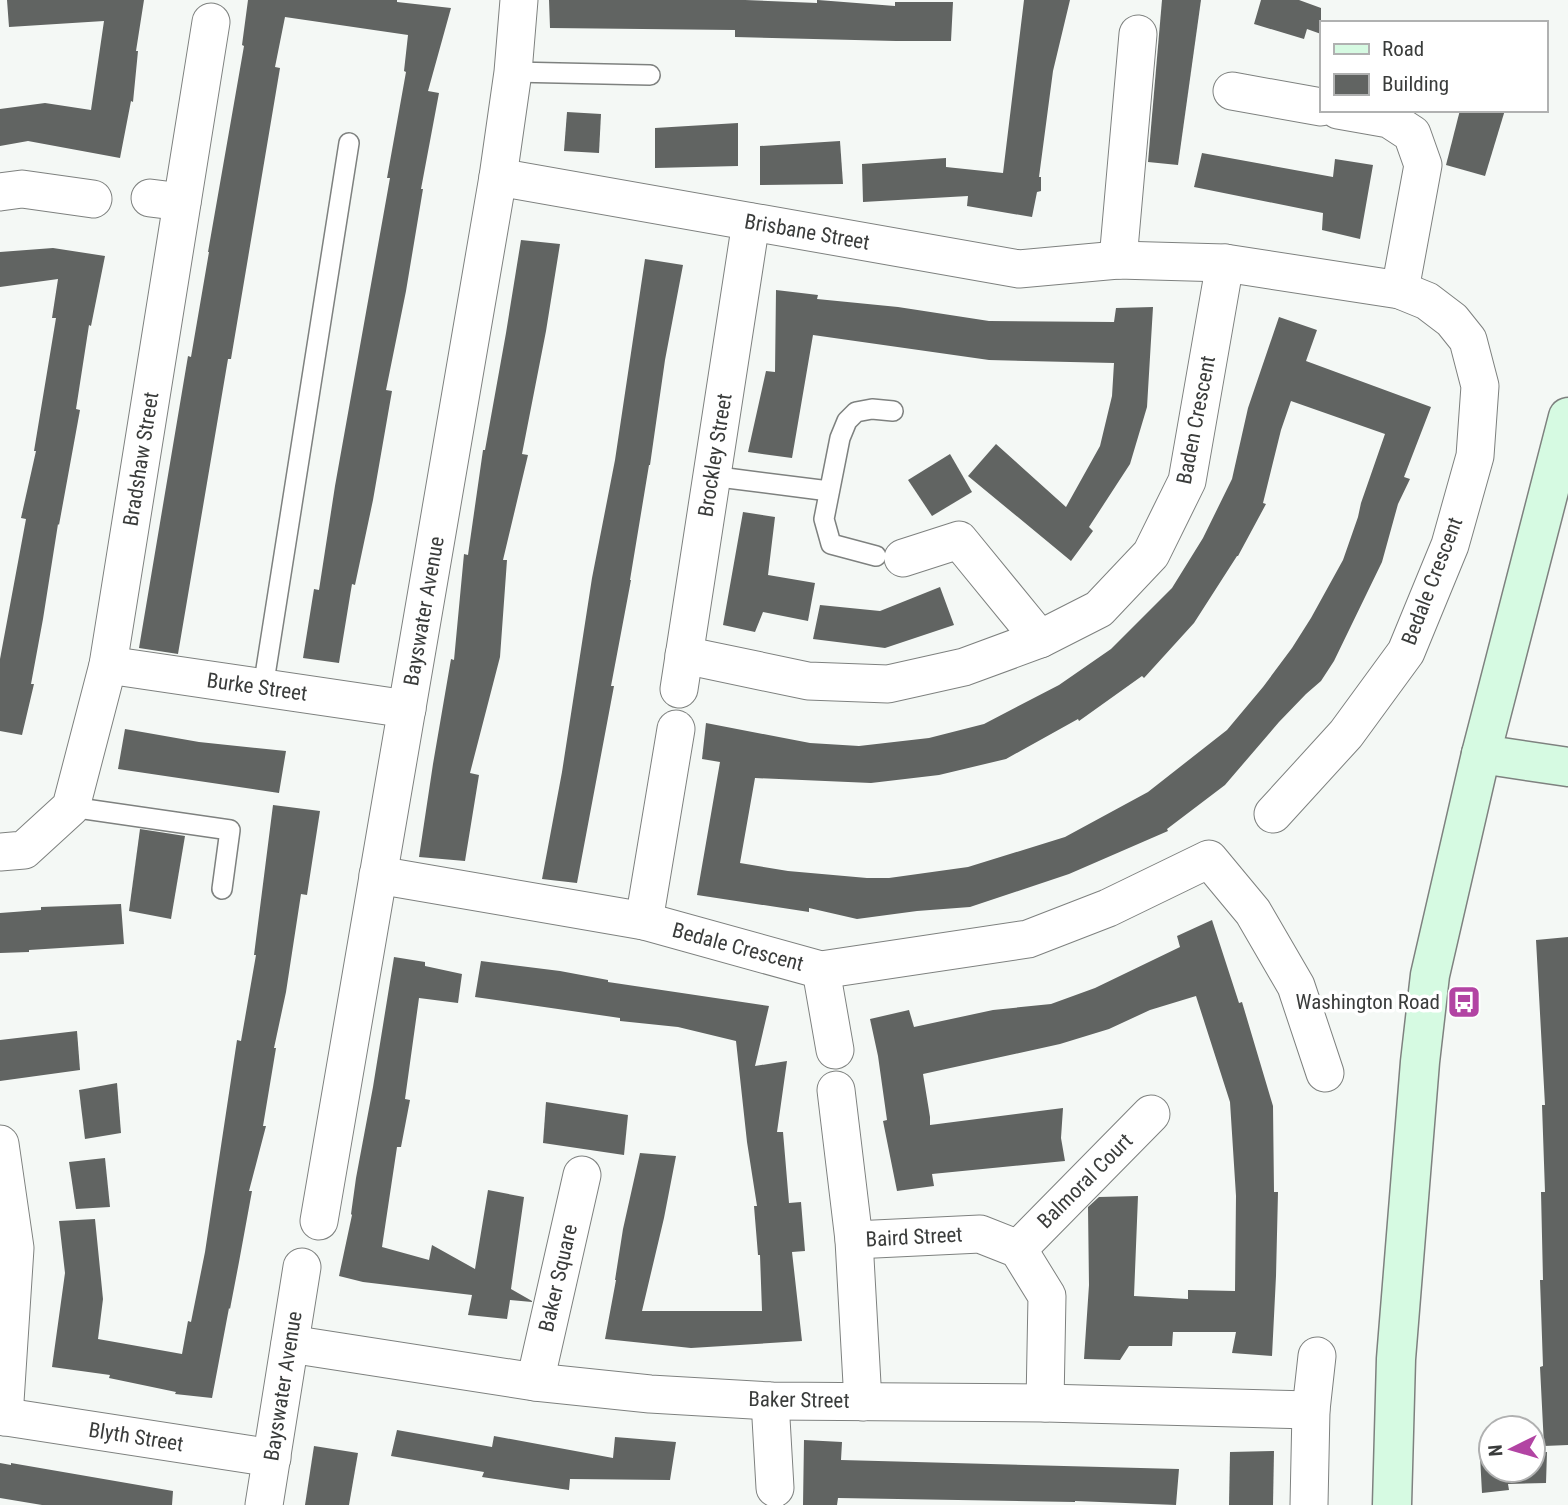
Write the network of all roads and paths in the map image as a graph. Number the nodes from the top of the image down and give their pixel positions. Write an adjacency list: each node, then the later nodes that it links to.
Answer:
1 (519, 0): 4 (street, Bayswater Avenue)
2 (211, 22): 24 (street, Bradshaw Street)
3 (1138, 34): 14 (street)
4 (513, 72): 5 (lane); 10 (street, Bayswater Avenue)
5 (650, 75)
6 (1232, 91): 7 (street)
7 (1320, 107)
8 (1349, 112): 16 (street)
9 (349, 143): 26 (lane)
10 (498, 177): 13 (street, Brisbane Street); 27 (street, Bayswater Avenue)
11 (0, 192): 12 (street)
12 (93, 199)
13 (751, 222): 14 (street, Brisbane Street); 20 (street, Brockley Street)
14 (1118, 260): 15 (street, Brisbane Street)
15 (1224, 263): 16 (street, Brisbane Street); 23 (street, Baden Crescent)
16 (1400, 290): 17 (street, Brisbane Street)
17 (1480, 386): 32 (street, Bedale Crescent)
18 (893, 411): 21 (lane)
19 (1568, 417): 29 (street)
20 (711, 476): 21 (lane); 25 (street, Brockley Street)
21 (829, 491): 22 (lane)
22 (890, 557): 23 (street)
23 (1040, 639): 25 (street, Baden Crescent)
24 (108, 665): 26 (street, Burke Street); 31 (street, Bradshaw Street)
25 (682, 672)
26 (263, 688): 27 (street, Burke Street)
27 (407, 709): 34 (street, Bayswater Avenue)
28 (676, 729): 36 (street)
29 (1481, 754): 30 (street); 60 (street)
30 (1568, 767)
31 (71, 807): 33 (street); 35 (lane)
32 (1273, 814)
33 (0, 852)
34 (378, 875): 36 (street, Bedale Crescent); 44 (street, Bayswater Avenue)
35 (222, 889)
36 (644, 921): 37 (street, Bedale Crescent)
37 (821, 970): 38 (street); 39 (street, Bedale Crescent)
38 (835, 1051)
39 (1325, 1073)
40 (836, 1090): 45 (street, Baird Street)
41 (1152, 1114): 46 (street, Balmoral Court)
42 (0, 1144): 55 (street)
43 (582, 1175): 50 (street, Baker Square)
44 (319, 1221)
45 (854, 1240): 46 (street, Baird Street); 52 (street, Baird Street)
46 (1018, 1248): 53 (street)
47 (302, 1267): 48 (street, Bayswater Avenue)
48 (290, 1344): 50 (street, Baker Street); 56 (street, Bayswater Avenue)
49 (1317, 1356): 54 (street)
50 (534, 1382): 51 (street, Baker Street)
51 (770, 1401): 52 (street, Baker Street); 57 (street)
52 (863, 1402): 53 (street, Baker Street)
53 (1045, 1403): 54 (street, Baker Street)
54 (1311, 1410): 59 (street)
55 (2, 1416): 56 (street, Blyth Street)
56 (272, 1458): 58 (street, Bayswater Avenue)
57 (775, 1488)
58 (264, 1505)
59 (1309, 1505)
60 (1392, 1505)

